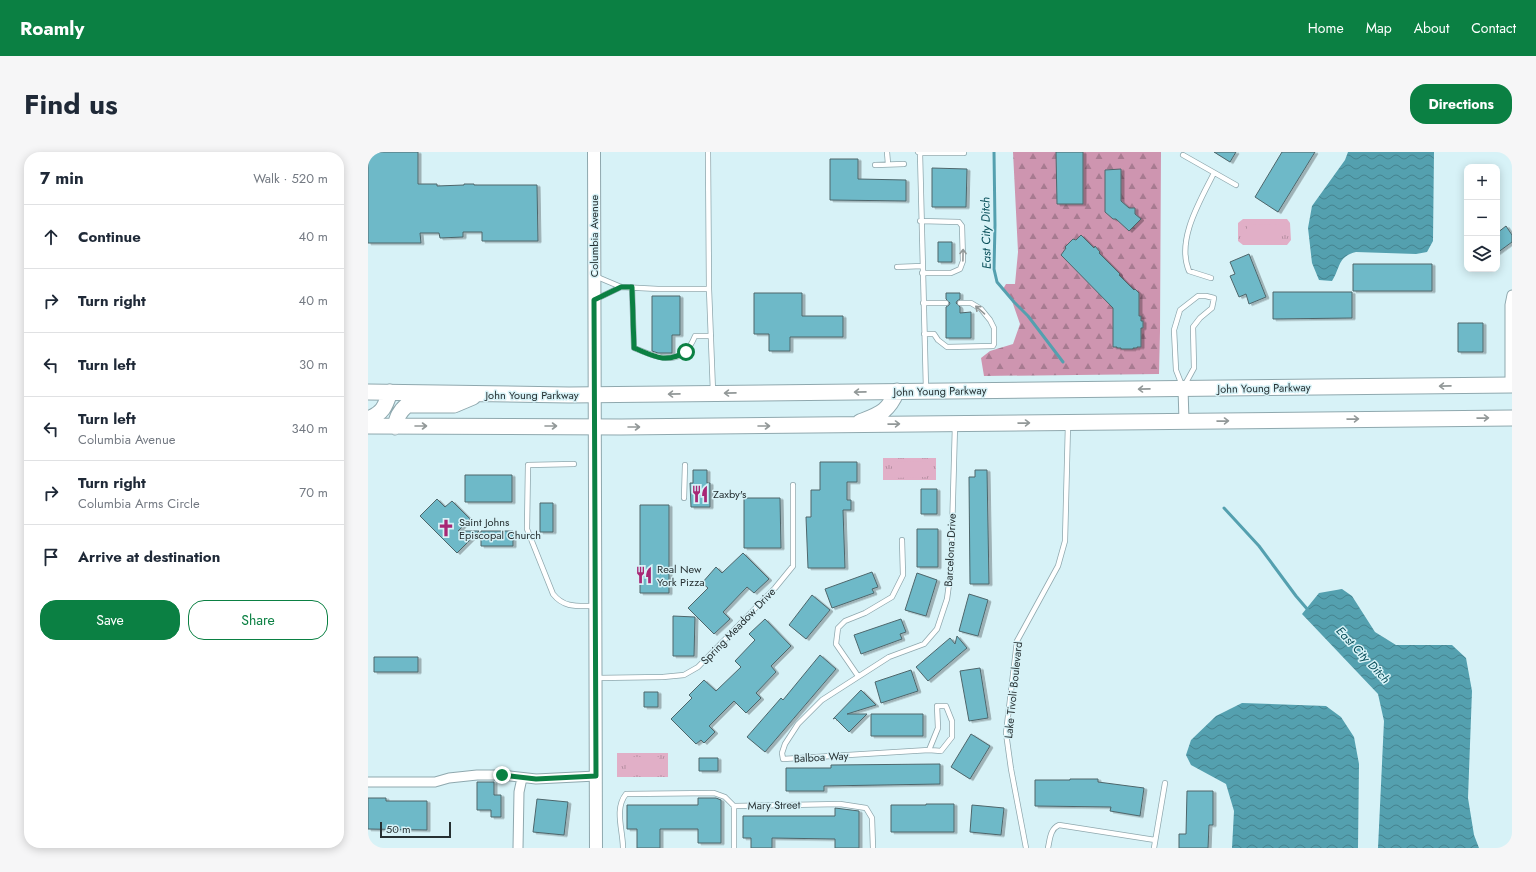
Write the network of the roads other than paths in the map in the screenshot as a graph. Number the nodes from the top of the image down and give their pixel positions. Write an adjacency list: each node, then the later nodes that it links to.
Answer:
1 (594, 152): 16 (street, Columbia Avenue)
2 (708, 152): 20 (lane)
3 (887, 152): 7 (lane)
4 (919, 153): 5 (lane); 12 (lane)
5 (964, 153)
6 (1183, 155): 10 (lane)
7 (888, 164): 8 (lane); 9 (lane)
8 (904, 164)
9 (875, 165)
10 (1214, 173): 11 (lane); 17 (lane)
11 (1236, 185)
12 (920, 221): 13 (lane); 15 (lane, one-way to 12)
13 (922, 266): 14 (lane); 15 (lane)
14 (896, 267)
15 (922, 273): 23 (lane)
16 (594, 276): 18 (lane); 22 (street, Columbia Avenue)
17 (1211, 278)
18 (621, 287): 19 (lane); 22 (lane)
19 (632, 287): 20 (lane); 27 (lane)
20 (709, 289): 27 (lane)
21 (1512, 295): 28 (street)
22 (594, 300): 36 (street, Columbia Avenue)
23 (923, 303): 24 (lane); 26 (lane)
24 (946, 303)
25 (960, 303): 26 (lane, one-way to 25)
26 (924, 334): 31 (lane)
27 (711, 336): 34 (lane)
28 (1511, 385): 29 (highway, John Young Parkway, one-way to 29)
29 (1183, 388): 29 (lane); 31 (highway, John Young Parkway, one-way to 31); 39 (street)
30 (897, 391): 31 (highway, John Young Parkway); 34 (highway, John Young Parkway, one-way to 34); 42 (highway)
31 (926, 391)
32 (368, 392): 33 (highway, John Young Parkway)
33 (390, 392): 35 (highway, John Young Parkway); 38 (highway)
34 (713, 394): 36 (highway, John Young Parkway, one-way to 36)
35 (479, 395): 36 (highway, John Young Parkway); 45 (highway)
36 (594, 395): 44 (street, Columbia Avenue)
37 (1512, 418): 39 (highway, one-way to 37)
38 (368, 419)
39 (1184, 421): 40 (highway)
40 (1068, 422): 41 (highway, one-way to 40); 66 (lane, Lake Tivoli Boulevard)
41 (955, 424): 42 (highway, one-way to 41); 52 (lane, Barcelona Drive)
42 (852, 425): 44 (highway, one-way to 42)
43 (368, 426): 45 (highway)
44 (595, 426): 45 (highway, one-way to 44); 51 (street, Columbia Avenue)
45 (395, 427)
46 (574, 464): 51 (lane)
47 (685, 465): 49 (lane)
48 (793, 485): 53 (lane, Spring Meadow Drive)
49 (684, 498)
50 (902, 540): 52 (lane)
51 (595, 606): 53 (street, Columbia Avenue)
52 (858, 676): 54 (lane, Balboa Way)
53 (596, 678): 55 (street, Columbia Avenue)
54 (928, 750): 54 (lane)
55 (596, 776): 56 (street); 62 (street, Columbia Avenue)
56 (522, 778): 57 (street); 61 (street)
57 (368, 782)
58 (1165, 783): 60 (lane)
59 (734, 806): 63 (lane, Mary Street); 64 (lane); 65 (lane, Mary Street)
60 (1155, 840): 67 (lane); 68 (lane)
61 (518, 848)
62 (596, 848)
63 (623, 848)
64 (734, 848)
65 (873, 848)
66 (1026, 848)
67 (1048, 848)
68 (1154, 848)

